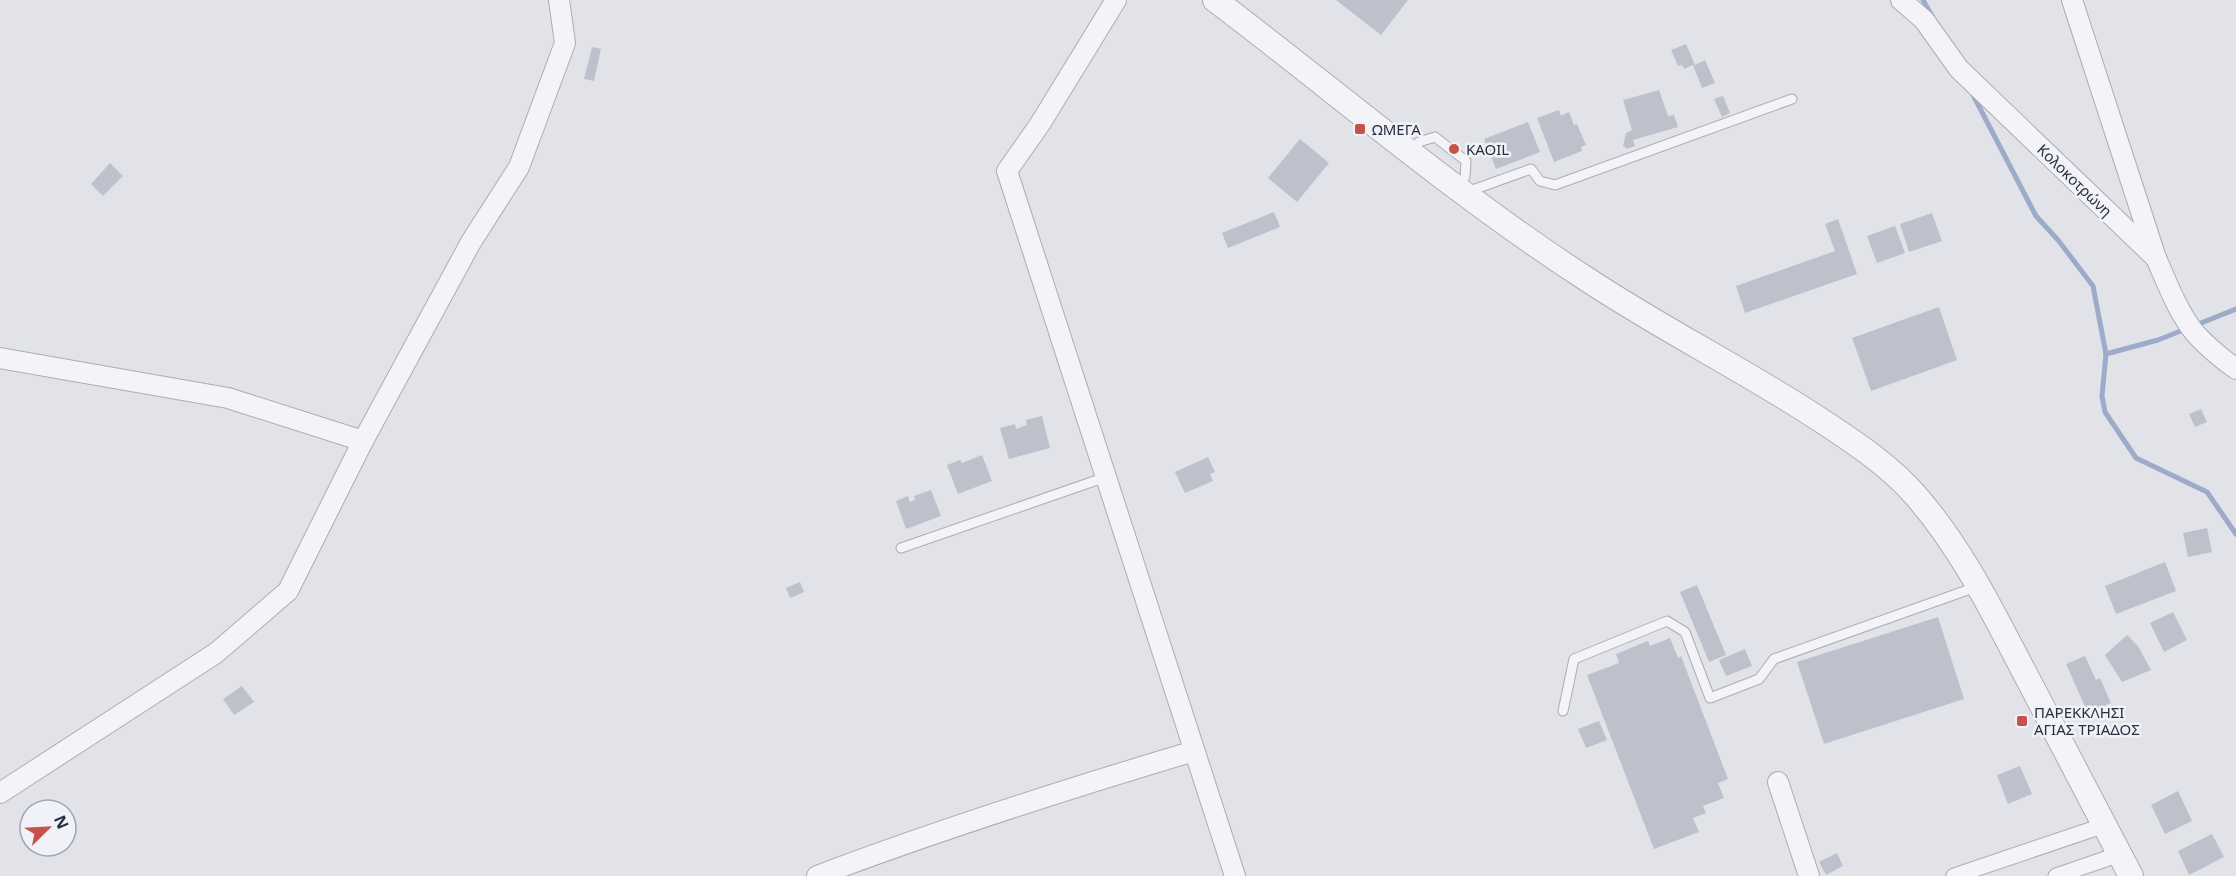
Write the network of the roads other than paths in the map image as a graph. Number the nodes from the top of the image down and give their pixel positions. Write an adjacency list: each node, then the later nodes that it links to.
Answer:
1 (559, 0): 12 (street)
2 (1116, 0): 13 (street)
3 (1215, 0): 8 (street)
4 (1901, 0): 9 (street, Κολοκοτρώνη)
5 (2072, 0): 9 (street)
6 (1792, 99): 8 (lane)
7 (1419, 142): 8 (lane)
8 (1465, 185): 15 (street)
9 (2156, 258): 11 (street, Κολοκοτρώνη)
10 (0, 358): 12 (street)
11 (2236, 369)
12 (363, 441): 19 (street)
13 (1106, 477): 14 (lane); 17 (street)
14 (901, 548)
15 (1978, 586): 16 (lane); 20 (street)
16 (1563, 711)
17 (1194, 751): 22 (street); 24 (street)
18 (1778, 782): 25 (street)
19 (0, 793)
20 (2105, 825): 21 (street); 26 (street)
21 (2120, 854): 27 (street); 28 (street)
22 (846, 870): 23 (street)
23 (817, 876)
24 (1235, 876)
25 (1809, 876)
26 (1954, 876)
27 (2056, 876)
28 (2131, 876)

